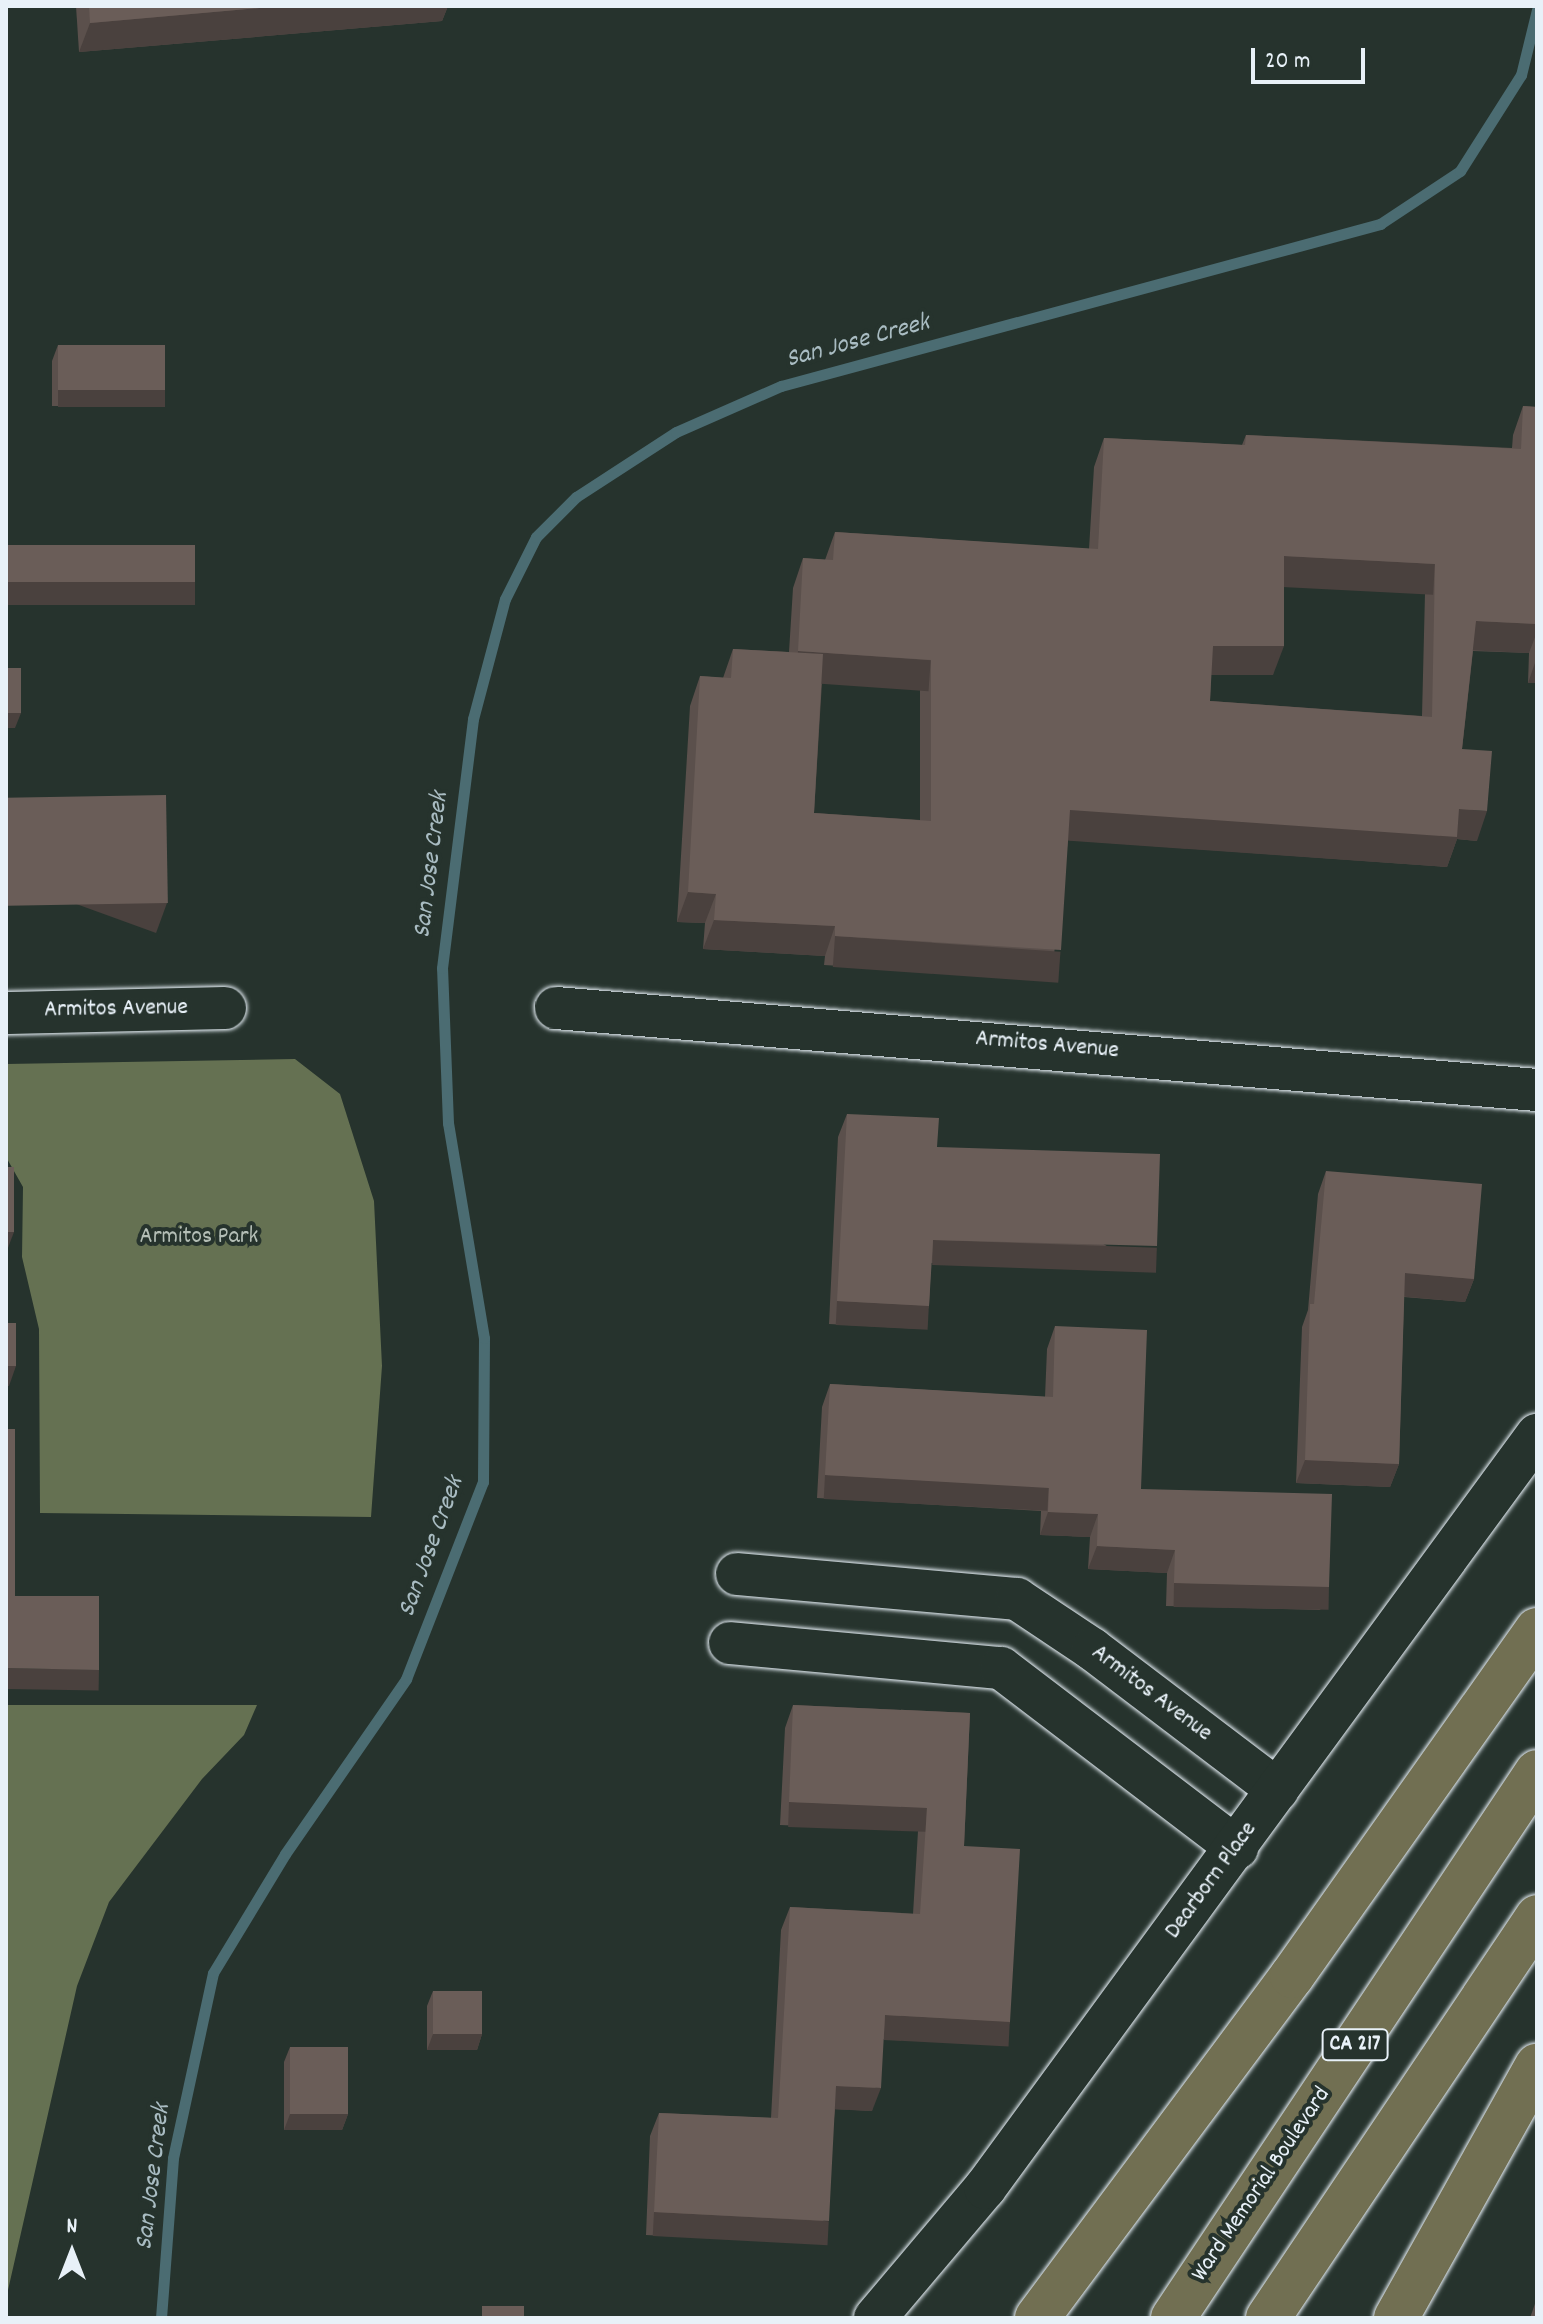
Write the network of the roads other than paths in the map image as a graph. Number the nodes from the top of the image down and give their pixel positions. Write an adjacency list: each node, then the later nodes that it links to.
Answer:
1 (225, 1008): 3 (street, Armitos Avenue)
2 (556, 1008): 4 (street, Armitos Avenue)
3 (6, 1013)
4 (1537, 1090)
5 (1537, 1435): 10 (street, Dearborn Place)
6 (737, 1574): 10 (street, Armitos Avenue)
7 (1537, 1630): 15 (highway)
8 (730, 1643): 11 (street)
9 (1537, 1772): 16 (highway, Ward Memorial Boulevard / CA 217)
10 (1278, 1790): 11 (street, Dearborn Place)
11 (1237, 1848): 14 (street, Dearborn Place)
12 (1537, 1917): 17 (highway)
13 (1537, 2066): 18 (highway)
14 (875, 2318)
15 (1037, 2318)
16 (1173, 2318)
17 (1268, 2318)
18 (1396, 2318)

